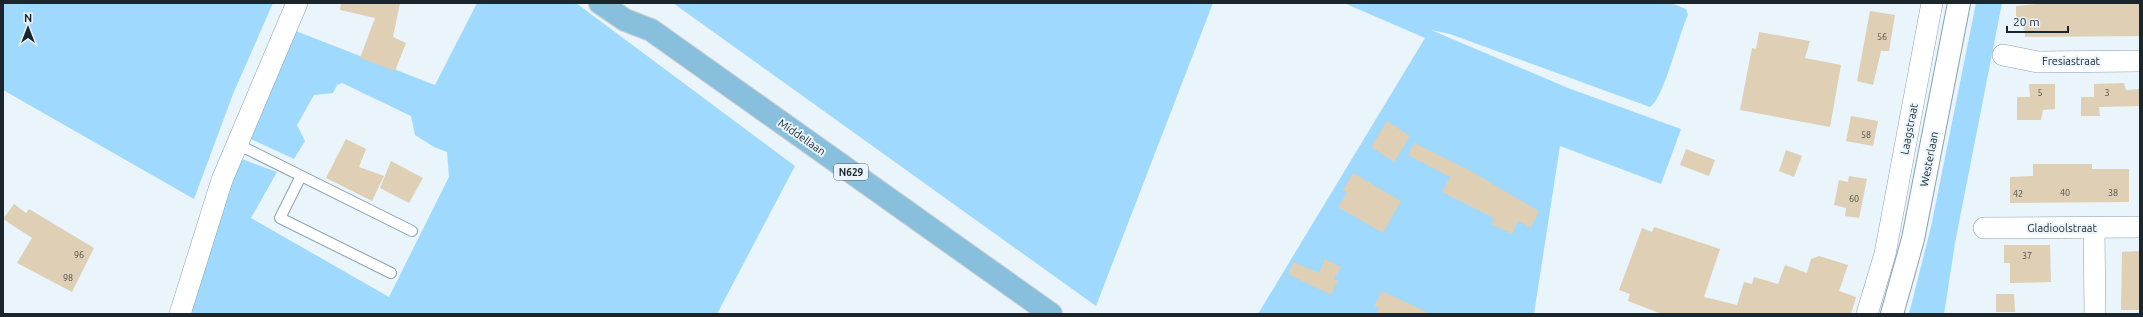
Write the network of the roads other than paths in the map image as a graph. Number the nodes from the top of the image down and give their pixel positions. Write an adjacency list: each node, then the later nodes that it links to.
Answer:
1 (297, 3): 9 (street)
2 (600, 3): 6 (main road, Middellaan / N629)
3 (627, 3): 6 (main road, Middellaan / N629)
4 (1932, 3): 15 (street, Laagstraat)
5 (1959, 3): 16 (street, Westerlaan)
6 (651, 30): 19 (main road, Middellaan / N629)
7 (2003, 55): 8 (street, Fresiastraat)
8 (2140, 61)
9 (237, 144): 10 (lane); 18 (street)
10 (301, 176): 14 (lane); 17 (lane)
11 (2140, 227): 13 (street, Gladioolstraat)
12 (1984, 228): 13 (street, Gladioolstraat)
13 (2094, 228): 22 (street)
14 (412, 231)
15 (1885, 254): 16 (street); 20 (street, Laagstraat)
16 (1908, 261): 21 (street, Westerlaan)
17 (392, 274)
18 (180, 314)
19 (1051, 314)
20 (1867, 314)
21 (1892, 314)
22 (2094, 314)

